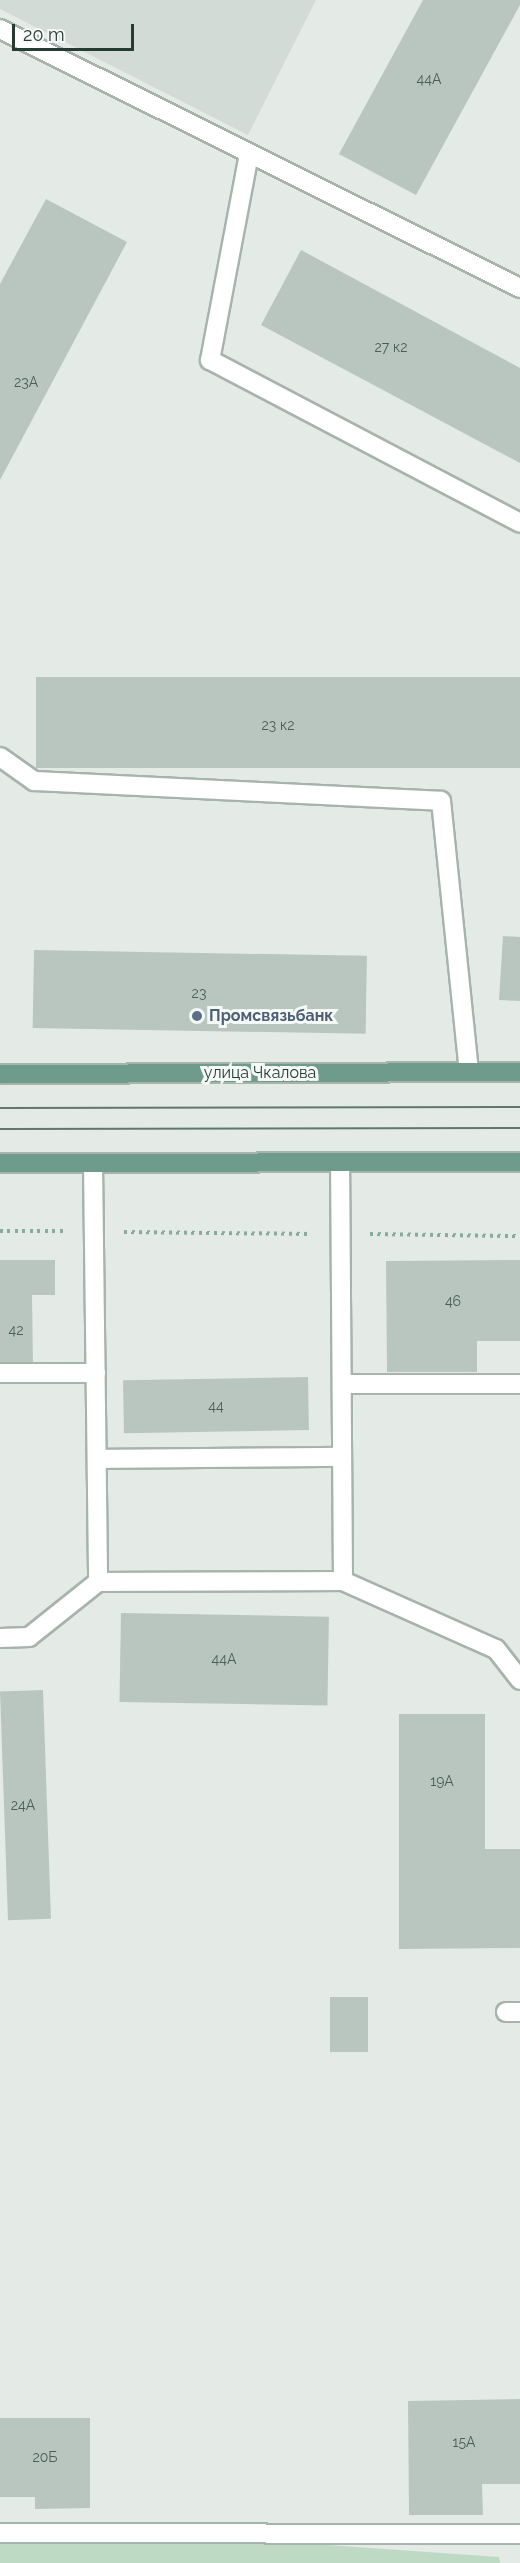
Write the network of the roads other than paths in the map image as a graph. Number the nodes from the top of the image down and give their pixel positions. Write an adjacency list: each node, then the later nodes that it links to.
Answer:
1 (0, 29): 2 (lane)
2 (249, 154): 3 (lane); 4 (lane)
3 (520, 288)
4 (520, 523)
5 (0, 757): 6 (lane)
6 (469, 1072): 7 (main road, улица Чкалова); 8 (main road, улица Чкалова)
7 (520, 1072)
8 (0, 1074)
9 (340, 1162): 10 (main road); 12 (main road); 15 (lane)
10 (520, 1162)
11 (0, 1163): 12 (main road)
12 (93, 1163): 14 (lane)
13 (0, 1373): 14 (lane)
14 (96, 1373): 18 (lane)
15 (342, 1384): 16 (lane); 17 (lane)
16 (520, 1384)
17 (342, 1456): 18 (lane); 19 (lane)
18 (97, 1459): 20 (lane)
19 (343, 1581): 20 (lane); 22 (lane)
20 (98, 1582): 21 (lane)
21 (0, 1638)
22 (520, 1680)
23 (0, 2533): 24 (lane)
24 (520, 2534)

